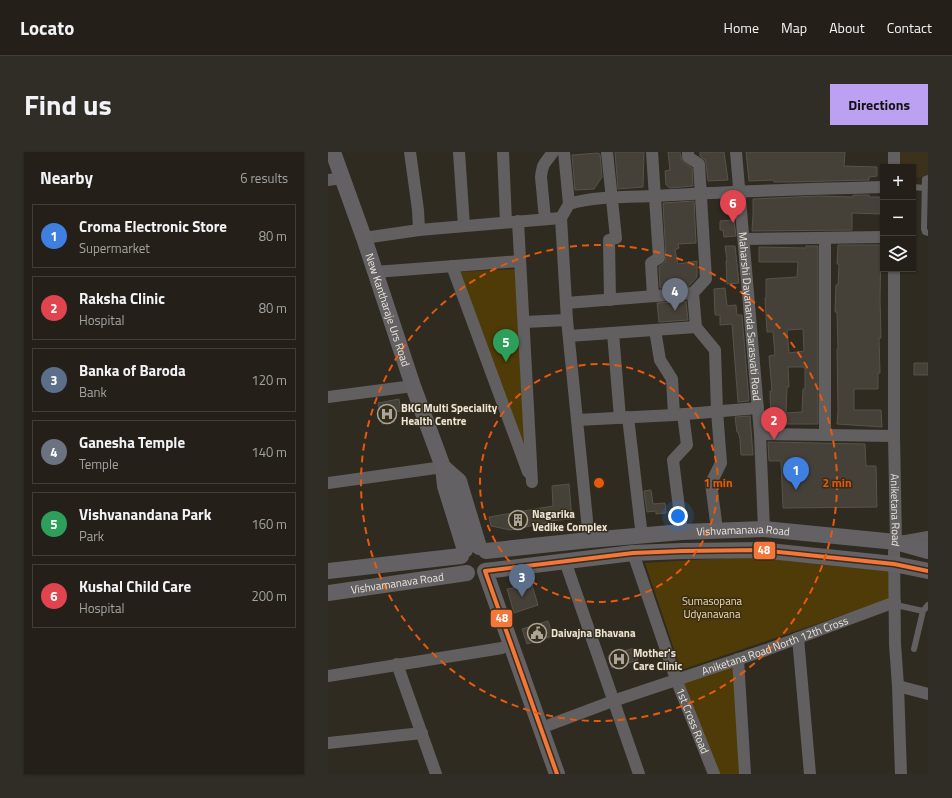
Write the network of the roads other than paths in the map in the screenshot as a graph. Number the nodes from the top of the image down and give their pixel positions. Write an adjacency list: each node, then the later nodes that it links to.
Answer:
1 (333, 152): 14 (main road, New Kantharaje Urs Road)
2 (410, 152): 27 (street)
3 (459, 152): 26 (street)
4 (503, 152): 25 (street)
5 (553, 152): 24 (street)
6 (564, 152): 22 (street)
7 (607, 152): 21 (street)
8 (652, 152): 20 (street)
9 (688, 152): 19 (street)
10 (736, 152): 18 (street, Maharshi Dayananda Sarasvati Road)
11 (894, 152): 12 (street)
12 (894, 164)
13 (928, 178): 17 (lane)
14 (335, 179): 30 (main road, New Kantharaje Urs Road)
15 (880, 187): 18 (street)
16 (916, 187): 17 (lane)
17 (924, 188): 28 (lane)
18 (739, 191): 19 (street); 32 (street, Maharshi Dayananda Sarasvati Road)
19 (700, 193): 20 (street); 37 (street)
20 (655, 196): 21 (street); 38 (street)
21 (612, 198): 22 (street); 39 (street)
22 (569, 204): 23 (street)
23 (561, 218): 24 (street); 40 (street)
24 (545, 219): 25 (street)
25 (512, 222): 26 (street); 33 (street)
26 (464, 226): 27 (street)
27 (419, 230): 30 (street)
28 (928, 233)
29 (880, 237): 31 (street)
30 (364, 238): 35 (main road, New Kantharaje Urs Road)
31 (825, 238): 32 (street); 55 (street)
32 (744, 239): 49 (street, Maharshi Dayananda Sarasvati Road)
33 (520, 261): 34 (street); 42 (street)
34 (452, 266): 35 (street); 42 (street)
35 (375, 272): 47 (main road, New Kantharaje Urs Road)
36 (894, 272): 56 (street, Aniketana Road)
37 (693, 293): 38 (street); 43 (street)
38 (653, 296): 39 (street)
39 (610, 300): 40 (street)
40 (566, 303): 41 (street)
41 (567, 320): 42 (street); 46 (street)
42 (524, 322)
43 (696, 327): 44 (street); 50 (street)
44 (655, 330): 45 (street); 51 (street)
45 (613, 333): 46 (street); 52 (street)
46 (568, 336): 53 (street)
47 (413, 386): 48 (street); 57 (main road, New Kantharaje Urs Road)
48 (328, 397)
49 (758, 408): 50 (street); 54 (street, Maharshi Dayananda Sarasvati Road)
50 (717, 410): 51 (street); 60 (street)
51 (678, 414): 52 (street); 61 (street)
52 (624, 417): 53 (street); 62 (street)
53 (577, 420): 64 (street)
54 (760, 434): 55 (street); 59 (street, Maharshi Dayananda Sarasvati Road)
55 (825, 435): 56 (street)
56 (894, 436): 65 (street, Aniketana Road)
57 (443, 466): 58 (street); 66 (main road, New Kantharaje Urs Road)
58 (328, 483)
59 (764, 529): 60 (main road, Vishvamanava Road); 65 (main road, Vishvamanava Road)
60 (717, 530): 61 (main road, Vishvamanava Road)
61 (682, 532): 62 (main road, Vishvamanava Road)
62 (642, 537): 64 (main road, Vishvamanava Road)
63 (928, 537): 65 (street)
64 (589, 540): 66 (main road, Vishvamanava Road)
65 (896, 542): 67 (main road, Vishvamanava Road); 70 (street, Aniketana Road)
66 (473, 551): 71 (main road, Vishvamanava Road); 73 (main road, New Kantharaje Urs Road); 73 (main road)
67 (928, 551)
68 (633, 553): 69 (main road, Vishvamanava Road); 70 (main road, Vishvamanava Road); 84 (street, 1st Cross Road)
69 (565, 561): 73 (main road, Vishvamanava Road); 87 (street)
70 (894, 564): 72 (main road, Vishvamanava Road); 75 (street, Aniketana Road)
71 (328, 571)
72 (928, 571)
73 (476, 573): 74 (main road, Vishvamanava Road); 79 (main road); 88 (main road)
74 (328, 593)
75 (896, 604): 77 (lane); 78 (street, Aniketana Road North 12th Cross); 85 (street, Aniketana Road)
76 (928, 605): 77 (lane)
77 (923, 611): 80 (lane)
78 (798, 638): 81 (street, Aniketana Road North 12th Cross); 97 (street)
79 (502, 648): 82 (street); 92 (main road)
80 (914, 649)
81 (738, 659): 84 (street, Aniketana Road North 12th Cross); 96 (street)
82 (397, 664): 83 (street); 89 (street)
83 (328, 676)
84 (676, 679): 87 (street, Aniketana Road North 12th Cross); 95 (street, 1st Cross Road)
85 (898, 686): 86 (street); 98 (street, Aniketana Road)
86 (928, 694)
87 (613, 700): 88 (street, Aniketana Road North 12th Cross); 94 (street)
88 (541, 728): 93 (main road)
89 (422, 732): 90 (street); 91 (street)
90 (328, 743)
91 (436, 774)
92 (548, 774)
93 (557, 774)
94 (639, 774)
95 (714, 774)
96 (745, 774)
97 (810, 774)
98 (901, 774)

